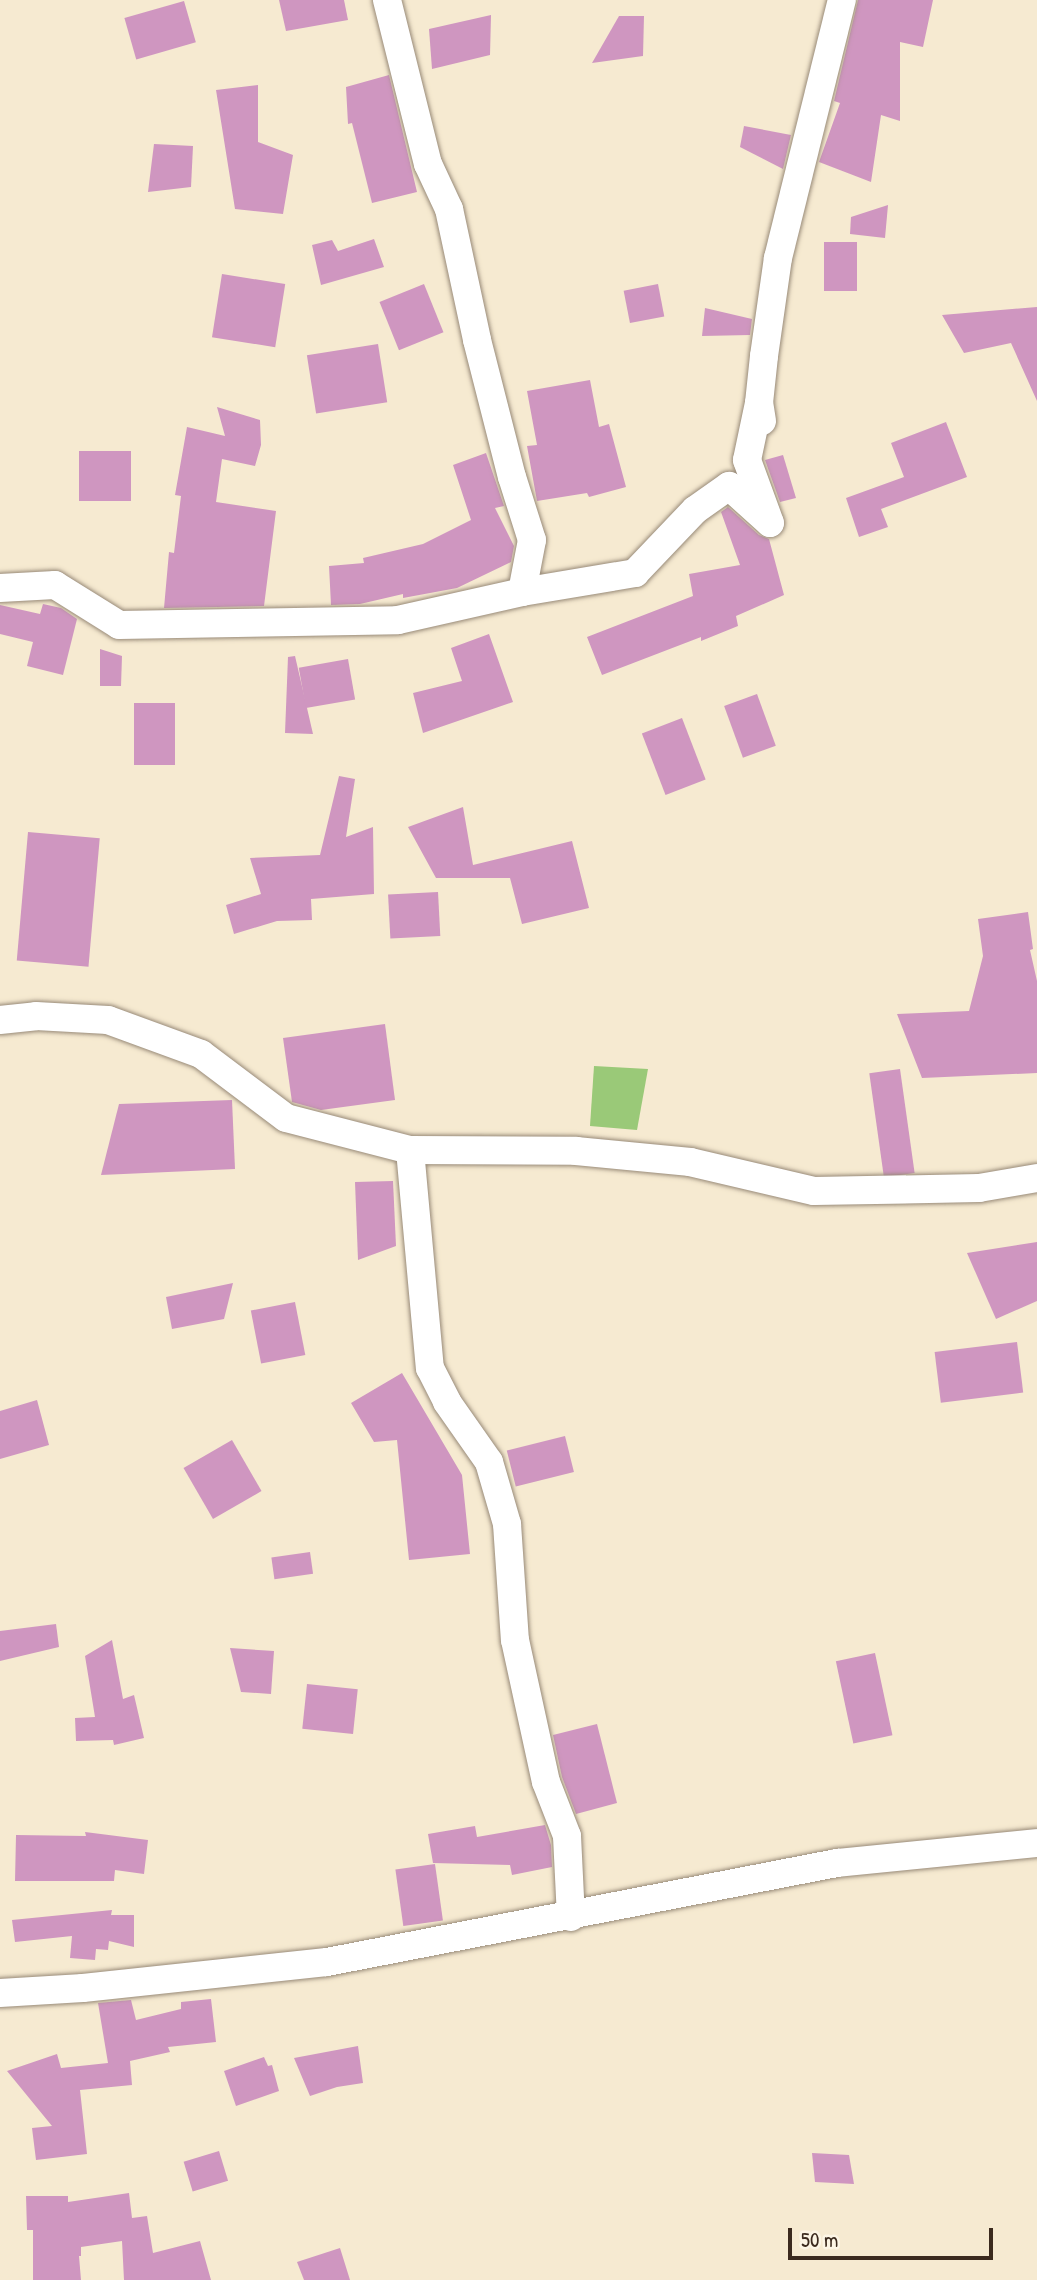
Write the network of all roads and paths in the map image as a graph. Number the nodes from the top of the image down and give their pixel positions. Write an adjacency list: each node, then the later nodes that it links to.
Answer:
1 (387, 0): 4 (street)
2 (842, 0): 4 (street)
3 (0, 588): 4 (street)
4 (522, 592)
5 (0, 1020): 6 (street)
6 (410, 1150): 7 (street); 9 (street)
7 (1037, 1178)
8 (1037, 1843): 9 (street)
9 (571, 1917): 10 (street)
10 (0, 1993)

